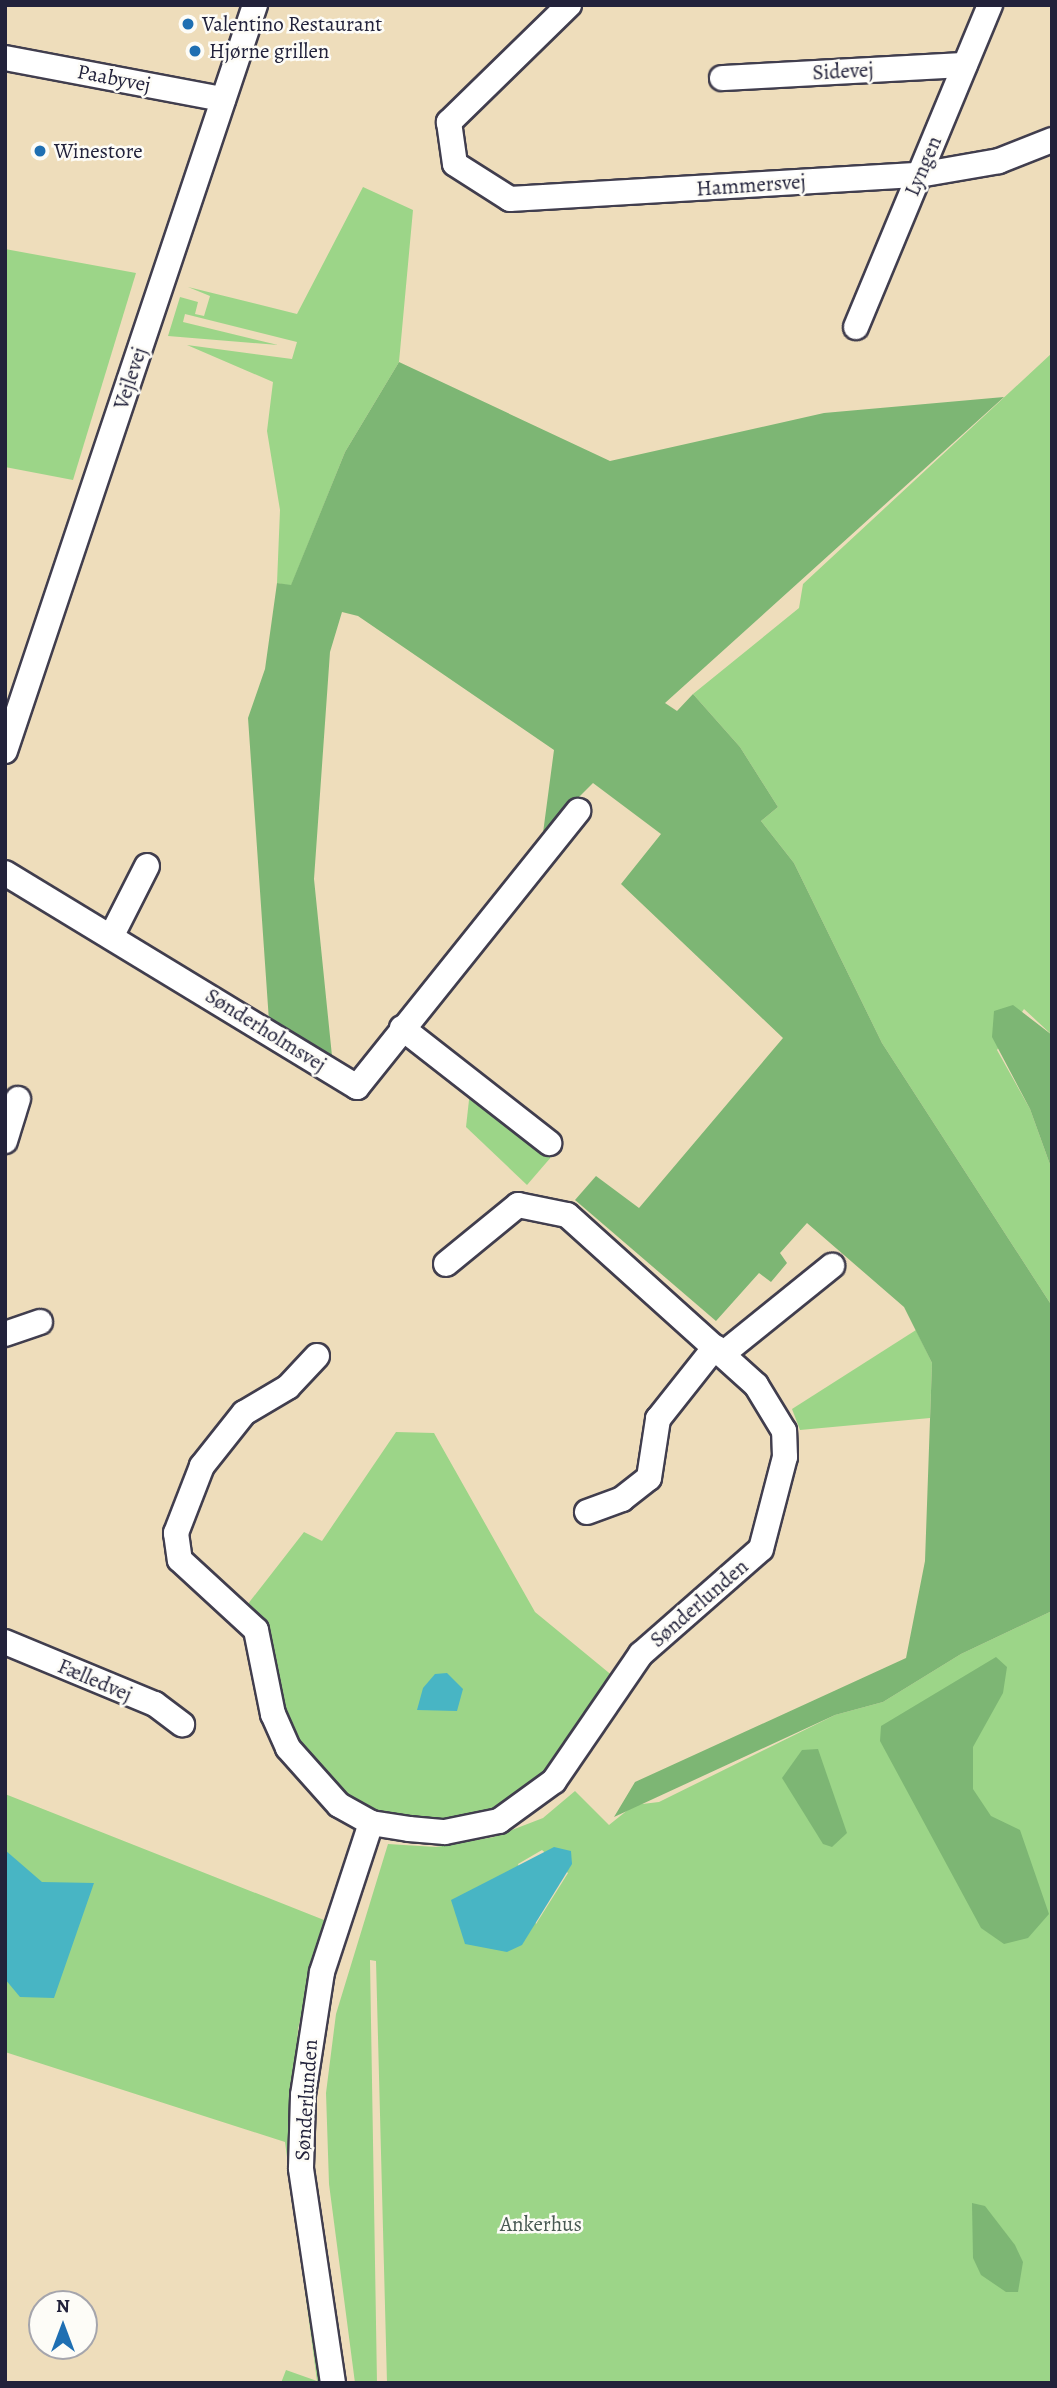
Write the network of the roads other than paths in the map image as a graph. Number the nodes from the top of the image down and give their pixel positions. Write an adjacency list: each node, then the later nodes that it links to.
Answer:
1 (255, 5): 7 (street, Vejlevej)
2 (569, 5): 9 (street, Hammersvej)
3 (990, 5): 5 (street, Lyngen)
4 (5, 58): 7 (street, Paabyvej)
5 (965, 65): 6 (street, Sidevej); 9 (street, Lyngen)
6 (722, 78)
7 (223, 99): 11 (street, Vejlevej)
8 (1052, 140): 9 (street, Hammersvej)
9 (919, 175): 10 (street, Lyngen)
10 (856, 327)
11 (5, 751)
12 (578, 811): 16 (street, Sønderholmsvej)
13 (147, 866): 15 (street)
14 (5, 873): 15 (street, Sønderholmsvej)
15 (113, 933): 16 (street, Sønderholmsvej)
16 (402, 1028): 19 (street)
17 (18, 1099): 18 (street)
18 (5, 1141)
19 (549, 1143)
20 (446, 1264): 24 (street, Sønderlunden)
21 (832, 1266): 24 (street)
22 (40, 1322): 23 (street)
23 (5, 1334)
24 (719, 1350): 26 (street); 29 (street, Sønderlunden)
25 (317, 1356): 29 (street, Sønderlunden)
26 (587, 1511)
27 (5, 1642): 28 (street, Fælledvej)
28 (182, 1724)
29 (371, 1823): 30 (street, Sønderlunden)
30 (333, 2383)

